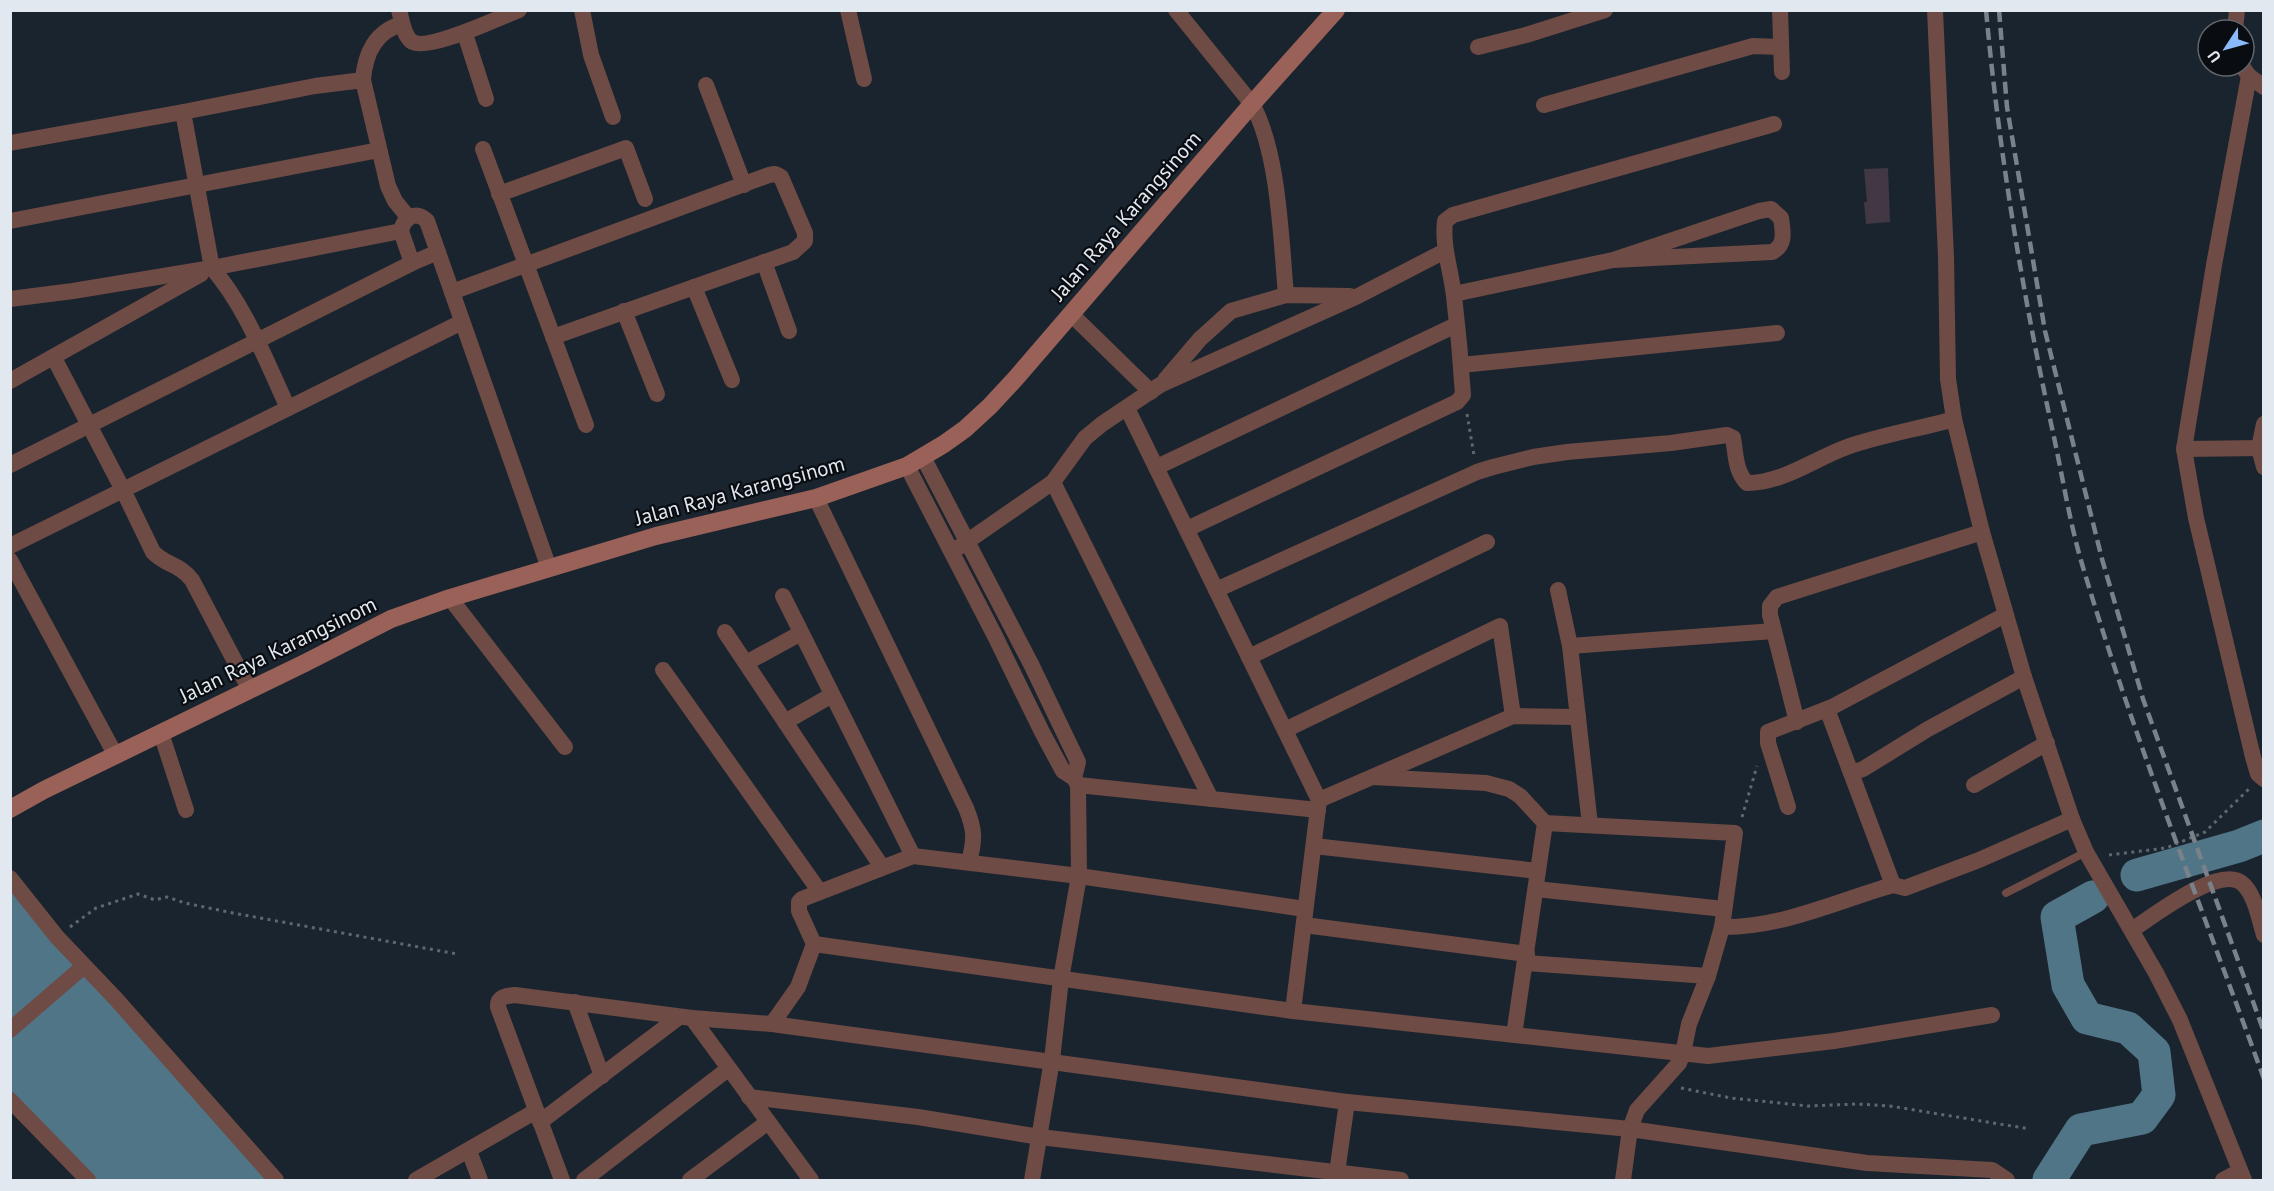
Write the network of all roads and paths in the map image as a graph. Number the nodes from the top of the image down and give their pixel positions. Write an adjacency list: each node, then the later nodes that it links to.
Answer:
1 (519, 10): 9 (street)
2 (582, 10): 23 (street)
3 (848, 10): 15 (street)
4 (1176, 10): 20 (street)
5 (1335, 10): 20 (street, Jalan Raya Karangsinom)
6 (1605, 10): 12 (street)
7 (1780, 10): 13 (street)
8 (1935, 10): 66 (street)
9 (501, 13): 11 (street)
10 (401, 17): 11 (street); 17 (street)
11 (465, 34): 19 (street)
12 (1478, 47)
13 (1781, 47): 14 (street); 21 (street)
14 (1782, 72)
15 (864, 78)
16 (2244, 78): 71 (street)
17 (363, 80): 22 (street); 27 (street)
18 (706, 85): 28 (street)
19 (486, 99)
20 (1252, 104): 46 (street); 50 (street, Jalan Raya Karangsinom)
21 (1544, 105)
22 (183, 112): 25 (street); 29 (street)
23 (613, 117)
24 (1774, 124): 35 (street)
25 (10, 143)
26 (483, 149): 30 (street)
27 (379, 150): 29 (street); 33 (street)
28 (744, 184): 39 (street); 41 (street)
29 (197, 185): 32 (street); 42 (street)
30 (499, 194): 31 (street); 41 (street)
31 (645, 200)
32 (10, 221)
33 (405, 224): 36 (street); 40 (street); 42 (street)
34 (1685, 234): 37 (street); 37 (street); 38 (street)
35 (1445, 251): 45 (street); 47 (street)
36 (438, 252): 40 (street); 44 (street)
37 (1688, 255): 38 (street)
38 (1613, 260): 45 (street)
39 (764, 262): 43 (street); 53 (street)
40 (411, 263): 56 (street)
41 (526, 267): 44 (street); 55 (street)
42 (212, 268): 48 (street); 56 (street); 57 (street)
43 (694, 286): 49 (street); 59 (street)
44 (452, 292): 51 (street)
45 (1454, 294): 52 (street)
46 (1286, 295): 47 (street); 61 (street)
47 (1358, 296): 61 (street)
48 (10, 299)
49 (624, 311): 55 (street); 62 (street)
50 (1071, 314): 61 (street); 72 (street, Jalan Raya Karangsinom)
51 (462, 322): 64 (street); 88 (street)
52 (1456, 325): 58 (street); 75 (street)
53 (789, 331)
54 (1777, 333): 58 (street)
55 (553, 337): 68 (street)
56 (256, 341): 64 (street); 69 (street)
57 (54, 358): 60 (street); 69 (street)
58 (1461, 365): 63 (street)
59 (732, 380)
60 (10, 381)
61 (1156, 388): 65 (street)
62 (657, 394)
63 (1463, 395): 77 (path); 81 (street)
64 (288, 408): 79 (street)
65 (1127, 408): 75 (street); 78 (street)
66 (1954, 420): 77 (street); 82 (street)
67 (2264, 424): 70 (street)
68 (586, 425)
69 (90, 427): 73 (street); 79 (street)
70 (2261, 448): 71 (street); 76 (street)
71 (2184, 449): 118 (street)
72 (923, 457): 74 (street, Jalan Raya Karangsinom); 84 (street)
73 (10, 465)
74 (907, 466): 80 (street, Jalan Raya Karangsinom); 86 (street)
75 (1156, 467): 81 (street)
76 (2264, 467)
77 (1477, 472): 89 (street)
78 (1053, 482): 84 (street); 120 (street)
79 (123, 490): 85 (street); 102 (street)
80 (816, 498): 88 (street, Jalan Raya Karangsinom); 132 (street)
81 (1187, 529): 89 (street)
82 (1983, 532): 93 (street); 95 (street)
83 (1487, 542): 98 (street)
84 (967, 543): 86 (street); 117 (street)
85 (10, 546)
86 (952, 552): 117 (street)
87 (10, 560): 114 (street)
88 (549, 568): 92 (street, Jalan Raya Karangsinom)
89 (1216, 590): 98 (street)
90 (1558, 590): 97 (street)
91 (783, 596): 96 (street)
92 (450, 598): 102 (street, Jalan Raya Karangsinom); 113 (street)
93 (2005, 615): 101 (street); 104 (street)
94 (725, 632): 99 (street)
95 (1774, 632): 97 (street); 108 (street)
96 (801, 633): 99 (street); 103 (street)
97 (1570, 646): 106 (street)
98 (1249, 657): 109 (street)
99 (746, 663): 107 (street)
100 (663, 670): 139 (street)
101 (2024, 677): 112 (street); 115 (street)
102 (250, 690): 110 (street, Jalan Raya Karangsinom)
103 (832, 695): 107 (street); 131 (street)
104 (1827, 709): 108 (street); 115 (street)
105 (1513, 716): 106 (street); 109 (street); 116 (street)
106 (1578, 717): 127 (street)
107 (785, 722): 133 (street)
108 (1797, 722): 111 (street)
109 (1285, 730): 121 (street)
110 (161, 733): 114 (street, Jalan Raya Karangsinom); 124 (street)
111 (1768, 743): 122 (street); 128 (path)
112 (2047, 743): 119 (street); 125 (street)
113 (565, 747)
114 (116, 756): 123 (street, Jalan Raya Karangsinom)
115 (1851, 773): 137 (street)
116 (1373, 777): 121 (street); 126 (street)
117 (1076, 782): 120 (street); 135 (street)
118 (2257, 783): 130 (path)
119 (1974, 785)
120 (1211, 799): 121 (street)
121 (1318, 805): 129 (street)
122 (1788, 807)
123 (10, 809)
124 (186, 810)
125 (2072, 819): 130 (street); 137 (street)
126 (1545, 823): 127 (street); 134 (street)
127 (1590, 825): 128 (street)
128 (1735, 833): 142 (street)
129 (1314, 846): 134 (street); 143 (street)
130 (2086, 852): 140 (lane); 145 (street)
131 (913, 856): 132 (street); 133 (street)
132 (969, 862): 135 (street)
133 (882, 867): 139 (street)
134 (1538, 871): 138 (street)
135 (1079, 876): 143 (street); 153 (street)
136 (10, 878): 147 (street)
137 (1893, 885): 144 (street)
138 (1536, 889): 142 (street); 150 (street)
139 (820, 892): 148 (street)
140 (2006, 893)
141 (2259, 903): 145 (street); 146 (street)
142 (1724, 909): 144 (street)
143 (1305, 917): 150 (street); 155 (street)
144 (1722, 927): 152 (street)
145 (2132, 930): 175 (street)
146 (2264, 935)
147 (57, 937): 149 (path); 151 (street)
148 (814, 944): 153 (street); 158 (street)
149 (457, 954)
150 (1526, 958): 152 (street); 160 (street)
151 (80, 970): 159 (street); 178 (street)
152 (1708, 976): 161 (street)
153 (1061, 979): 155 (street); 162 (street)
154 (575, 1002): 157 (street); 164 (street); 169 (street)
155 (1293, 1011): 160 (street)
156 (1992, 1015): 161 (street)
157 (686, 1018): 158 (street); 163 (street); 164 (street)
158 (772, 1024): 162 (street)
159 (10, 1030)
160 (1514, 1035): 161 (street)
161 (1683, 1053): 165 (street)
162 (1052, 1060): 168 (street); 173 (street)
163 (728, 1069): 166 (street); 182 (street)
164 (602, 1077): 169 (street)
165 (1665, 1078): 171 (street); 172 (path)
166 (749, 1097): 170 (street); 173 (street)
167 (10, 1100): 177 (street)
168 (1347, 1102): 171 (street); 176 (street)
169 (538, 1117): 174 (street); 181 (street)
170 (768, 1122): 183 (street); 184 (street)
171 (1630, 1129): 187 (street); 188 (street)
172 (2030, 1129)
173 (1040, 1137): 176 (street); 185 (street)
174 (469, 1151): 179 (street); 180 (street)
175 (2242, 1176): 189 (street)
176 (1337, 1177): 186 (street)
177 (88, 1180)
178 (276, 1180)
179 (416, 1180)
180 (480, 1180)
181 (562, 1180)
182 (584, 1180)
183 (690, 1180)
184 (811, 1180)
185 (1032, 1180)
186 (1401, 1180)
187 (1623, 1180)
188 (2007, 1180)
189 (2223, 1180)

